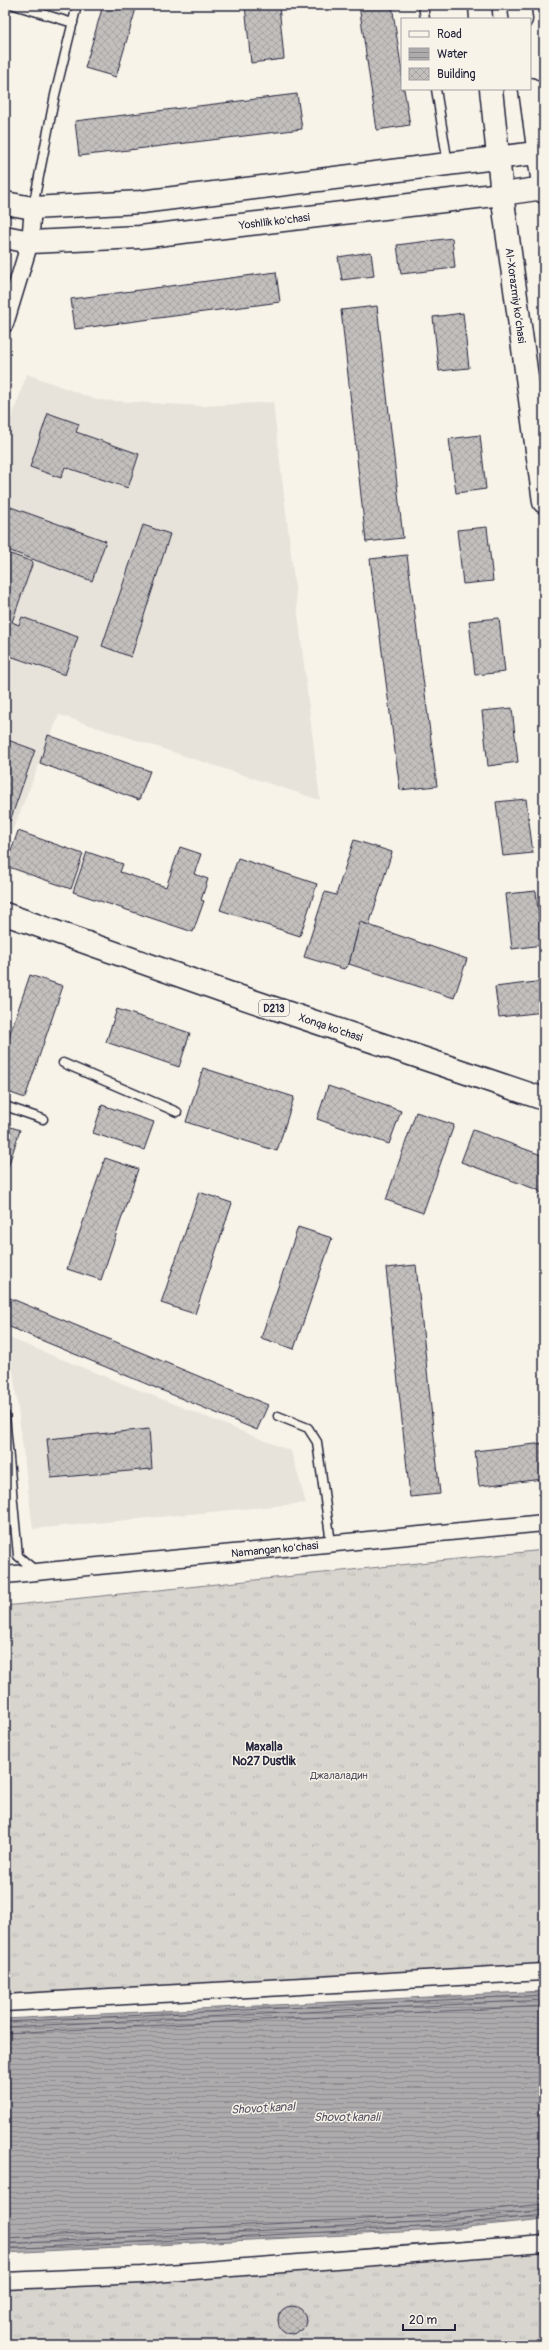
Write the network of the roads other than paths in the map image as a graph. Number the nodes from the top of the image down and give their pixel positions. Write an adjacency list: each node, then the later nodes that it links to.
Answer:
1 (14, 5): 9 (lane)
2 (78, 5): 9 (lane)
3 (423, 5): 6 (lane)
4 (480, 5): 7 (main road)
5 (519, 5): 8 (main road)
6 (425, 18)
7 (481, 18)
8 (521, 18)
9 (73, 23): 19 (lane)
10 (436, 90): 15 (lane)
11 (491, 90): 14 (main road, Al-Xorazmiy ko’chasi)
12 (530, 90): 13 (main road)
13 (541, 152): 14 (main road); 16 (main road)
14 (498, 158): 15 (main road); 17 (main road, Al-Xorazmiy ko’chasi)
15 (448, 164): 19 (main road)
16 (544, 189): 17 (main road, Yoshllik ko'chasi)
17 (502, 194): 21 (main road, Yoshllik ko'chasi); 23 (main road, Al-Xorazmiy ko’chasi)
18 (5, 203): 19 (main road)
19 (33, 208): 21 (street)
20 (5, 237): 21 (main road, Yoshllik ko'chasi)
21 (30, 242): 22 (street)
22 (5, 324)
23 (544, 502)
24 (5, 914): 26 (main road, Xonqa ko'chasi / D213)
25 (63, 1063): 28 (lane)
26 (544, 1100)
27 (5, 1106): 29 (lane)
28 (177, 1112)
29 (43, 1119)
30 (5, 1414): 34 (lane)
31 (278, 1416): 33 (lane)
32 (544, 1523): 33 (street, Namangan ko'chasi)
33 (331, 1544): 34 (street, Namangan ko'chasi)
34 (36, 1572): 35 (street, Namangan ko'chasi)
35 (5, 1575)
36 (544, 1972): 37 (street)
37 (5, 2003)
38 (544, 2244): 39 (street)
39 (5, 2281)

